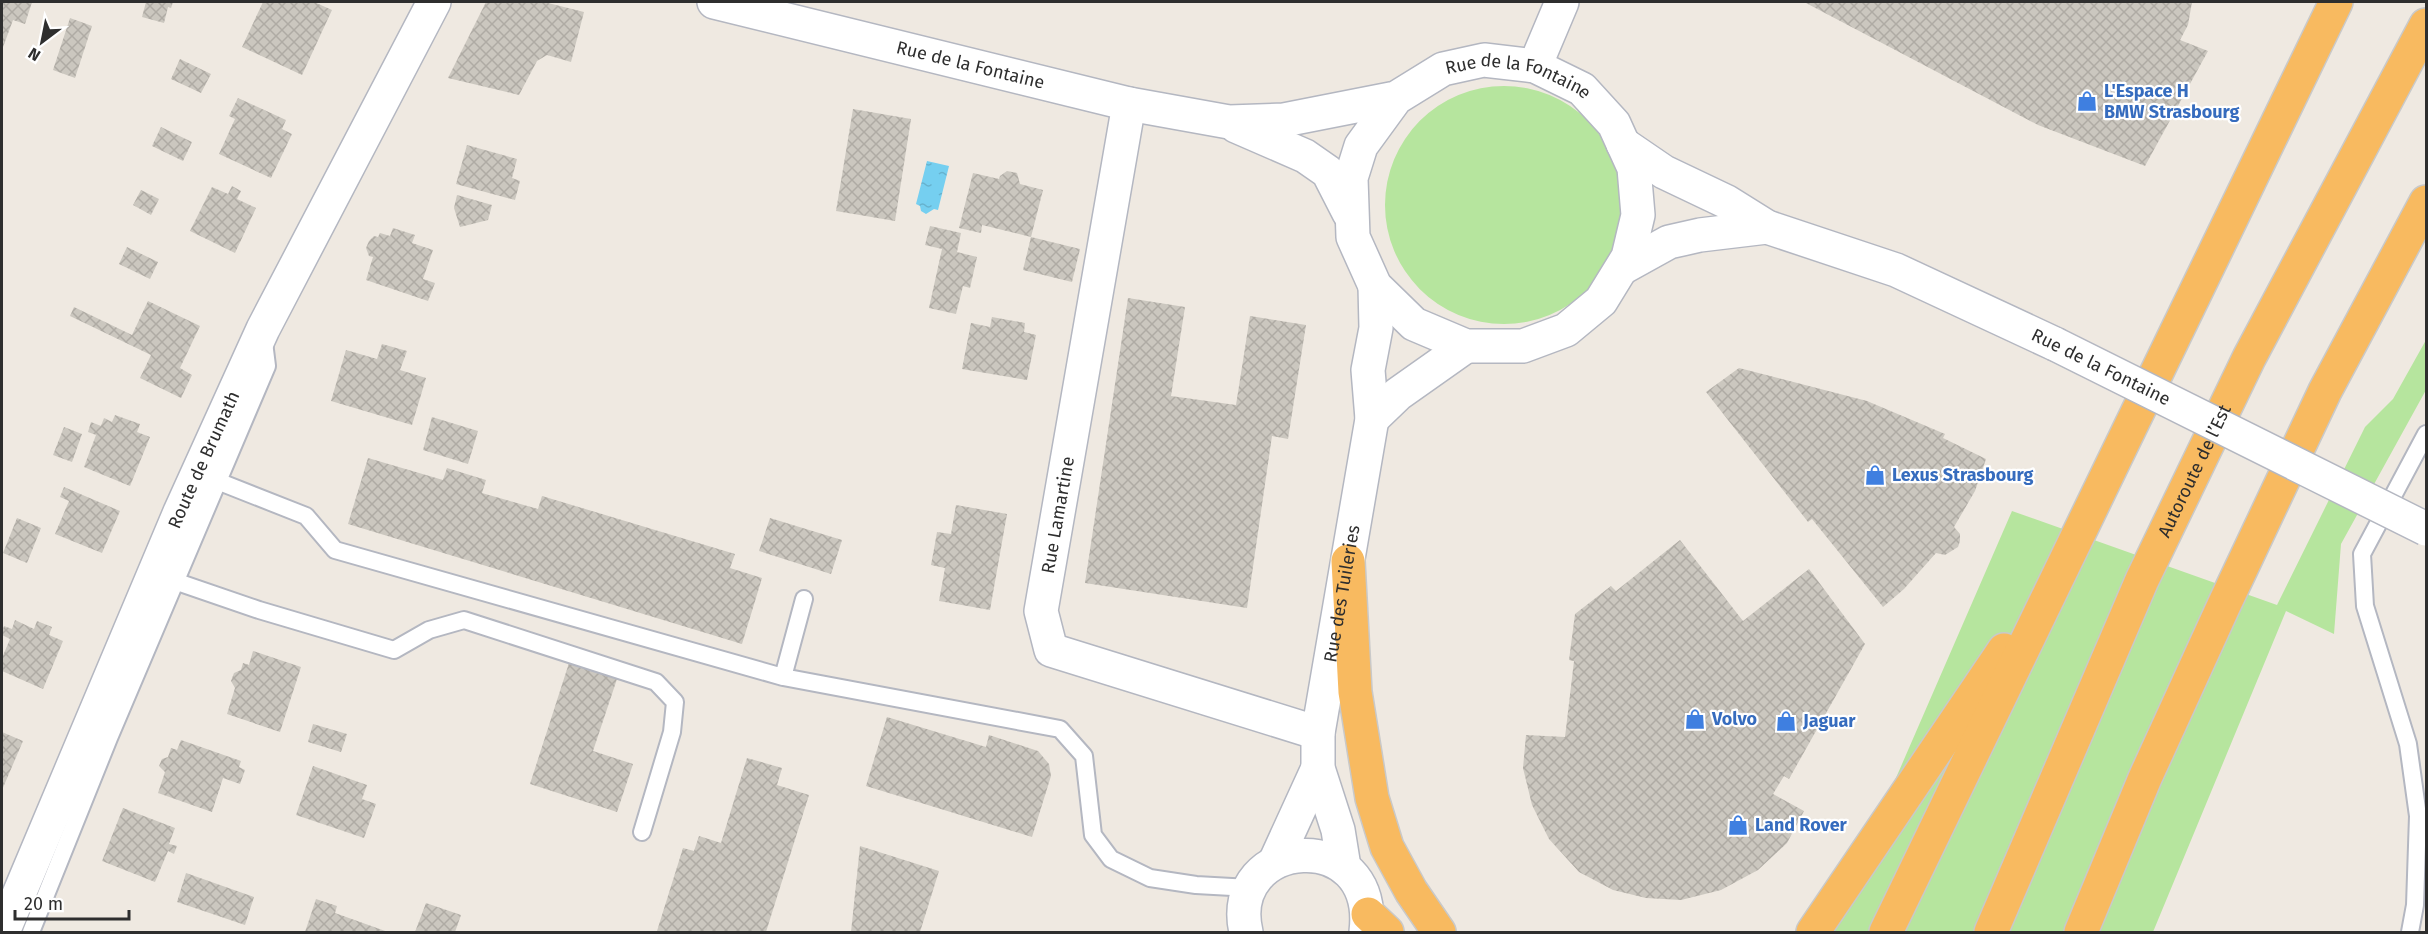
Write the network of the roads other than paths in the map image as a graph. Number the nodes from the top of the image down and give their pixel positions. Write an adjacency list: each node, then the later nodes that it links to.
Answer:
1 (434, 2): 19 (street, Route de Brumath)
2 (714, 2): 8 (street, Rue de la Fontaine)
3 (1562, 2): 6 (street)
4 (2336, 2): 21 (highway)
5 (2427, 25): 39 (highway, Autoroute de l’Est)
6 (1535, 66): 7 (street, Rue de la Fontaine); 10 (street, Rue de la Fontaine)
7 (1396, 98): 9 (street, Rue de la Fontaine); 12 (street, Rue de la Fontaine)
8 (1129, 104): 9 (street, Rue de la Fontaine); 26 (street, Rue Lamartine)
9 (1229, 122): 12 (street, Rue de la Fontaine)
10 (1623, 144): 13 (street, Rue de la Fontaine); 14 (street, Rue de la Fontaine)
11 (2427, 202): 40 (highway)
12 (1353, 220): 15 (street, Rue de la Fontaine)
13 (1767, 227): 14 (street, Rue de la Fontaine); 20 (street, Rue de la Fontaine, bridge)
14 (1622, 268): 16 (street, Rue de la Fontaine)
15 (1375, 286): 16 (street, Rue de la Fontaine); 17 (street, Rue des Tuileries)
16 (1466, 346): 17 (street)
17 (1372, 419): 22 (street, Rue des Tuileries)
18 (2427, 434): 41 (lane)
19 (208, 477): 23 (street, Route de Brumath); 25 (lane)
20 (2427, 529)
21 (2072, 549): 37 (highway); 38 (highway)
22 (1348, 561): 26 (street, Rue des Tuileries); 36 (highway)
23 (165, 577): 28 (lane); 33 (street, Route de Brumath); 34 (lane)
24 (804, 599): 25 (lane)
25 (783, 677): 31 (lane)
26 (1318, 733): 27 (street, Rue des Tuileries)
27 (1318, 768): 29 (street, Rue des Tuileries); 30 (street, Rue des Tuileries)
28 (642, 832)
29 (1275, 862): 30 (street, Rue des Tuileries); 31 (street, Rue des Tuileries)
30 (1344, 867): 32 (street, Rue des Tuileries)
31 (1250, 888): 35 (street)
32 (1374, 927)
33 (3, 933)
34 (31, 933)
35 (1245, 933)
36 (1439, 933)
37 (1813, 933)
38 (1886, 933)
39 (1991, 933)
40 (2081, 933)
41 (2410, 933)

